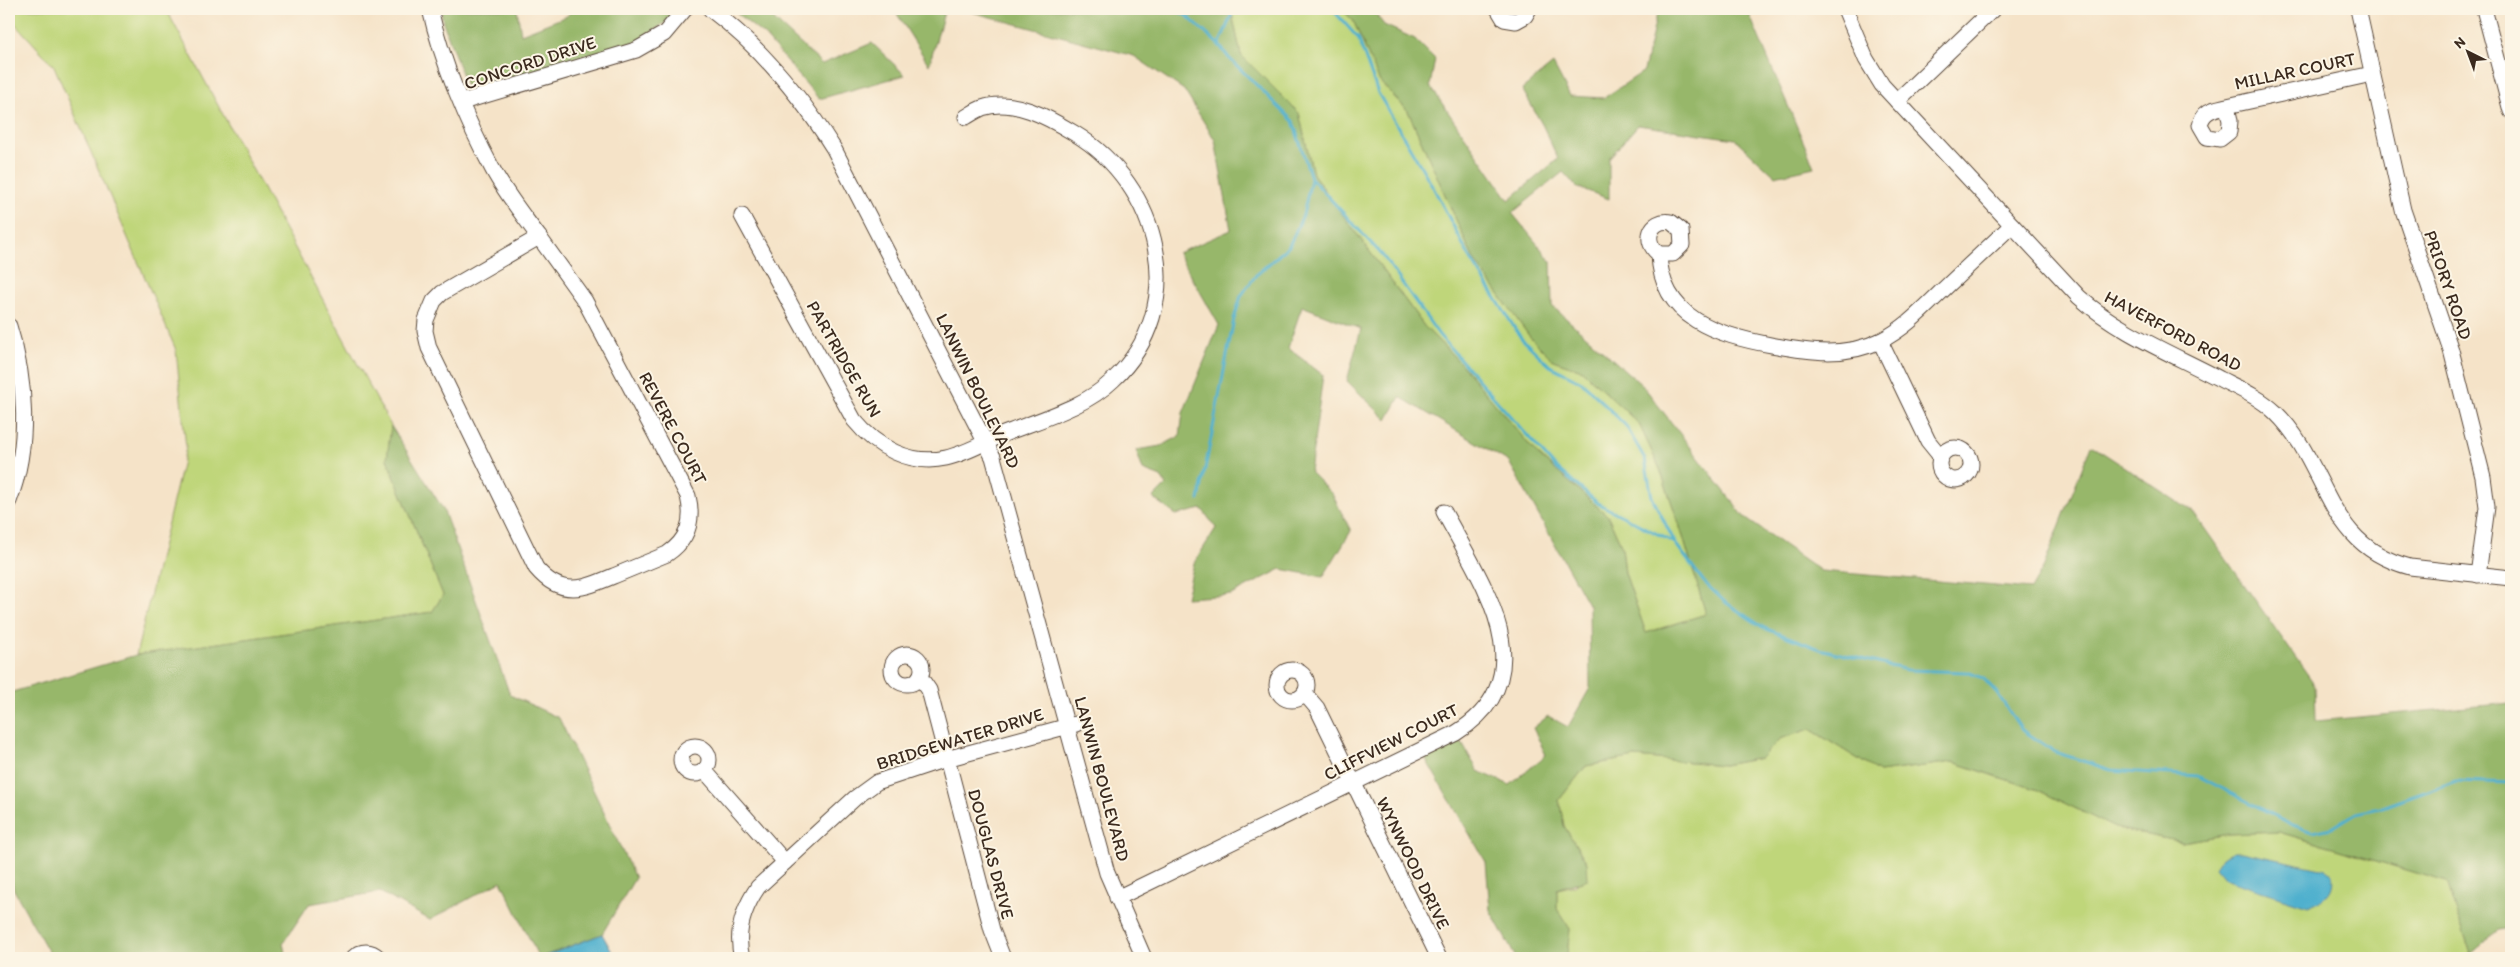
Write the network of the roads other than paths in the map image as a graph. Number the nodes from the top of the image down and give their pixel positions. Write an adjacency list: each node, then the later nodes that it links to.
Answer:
1 (430, 9): 12 (street)
2 (685, 9): 12 (street, CONCORD DRIVE)
3 (710, 9): 23 (street, LANWIN BOULEVARD)
4 (724, 9): 23 (street, LANWIN BOULEVARD)
5 (1498, 9): 6 (street)
6 (1529, 9)
7 (1845, 9): 13 (street, HAVERFORD ROAD)
8 (1993, 9): 13 (street)
9 (2358, 9): 11 (street, PRIORY ROAD)
10 (2484, 9): 15 (street)
11 (2372, 74): 14 (street, MILLAR COURT); 27 (street, PRIORY ROAD)
12 (462, 102): 19 (street, CONCORD DRIVE)
13 (1897, 102): 18 (street, HAVERFORD ROAD)
14 (2227, 106)
15 (2511, 111)
16 (966, 117): 23 (street, PARTRIDGE RUN)
17 (742, 216): 23 (street, PARTRIDGE RUN)
18 (2012, 225): 22 (street); 27 (street, HAVERFORD ROAD)
19 (539, 237): 19 (street, REVERE COURT)
20 (1659, 254): 22 (street)
21 (9, 326): 25 (street)
22 (1880, 341): 24 (street)
23 (991, 440): 31 (street, LANWIN BOULEVARD)
24 (1941, 457)
25 (9, 501)
26 (1444, 512): 34 (street, CLIFFVIEW COURT)
27 (2478, 575): 28 (street, HAVERFORD ROAD)
28 (2511, 578)
29 (920, 677): 32 (street, DOUGLAS DRIVE)
30 (1304, 694): 34 (street, WYNWOOD DRIVE)
31 (1072, 725): 32 (street, BRIDGEWATER DRIVE); 36 (street, LANWIN BOULEVARD)
32 (946, 759): 35 (street, BRIDGEWATER DRIVE); 40 (street, DOUGLAS DRIVE)
33 (704, 770): 35 (street)
34 (1354, 783): 36 (street, CLIFFVIEW COURT); 43 (street, WYNWOOD DRIVE)
35 (785, 862): 39 (street, BRIDGEWATER DRIVE)
36 (1121, 895): 41 (street, LANWIN BOULEVARD); 42 (street, LANWIN BOULEVARD)
37 (354, 958): 38 (street)
38 (379, 958)
39 (742, 958)
40 (1002, 958)
41 (1144, 958)
42 (1153, 958)
43 (1439, 958)

